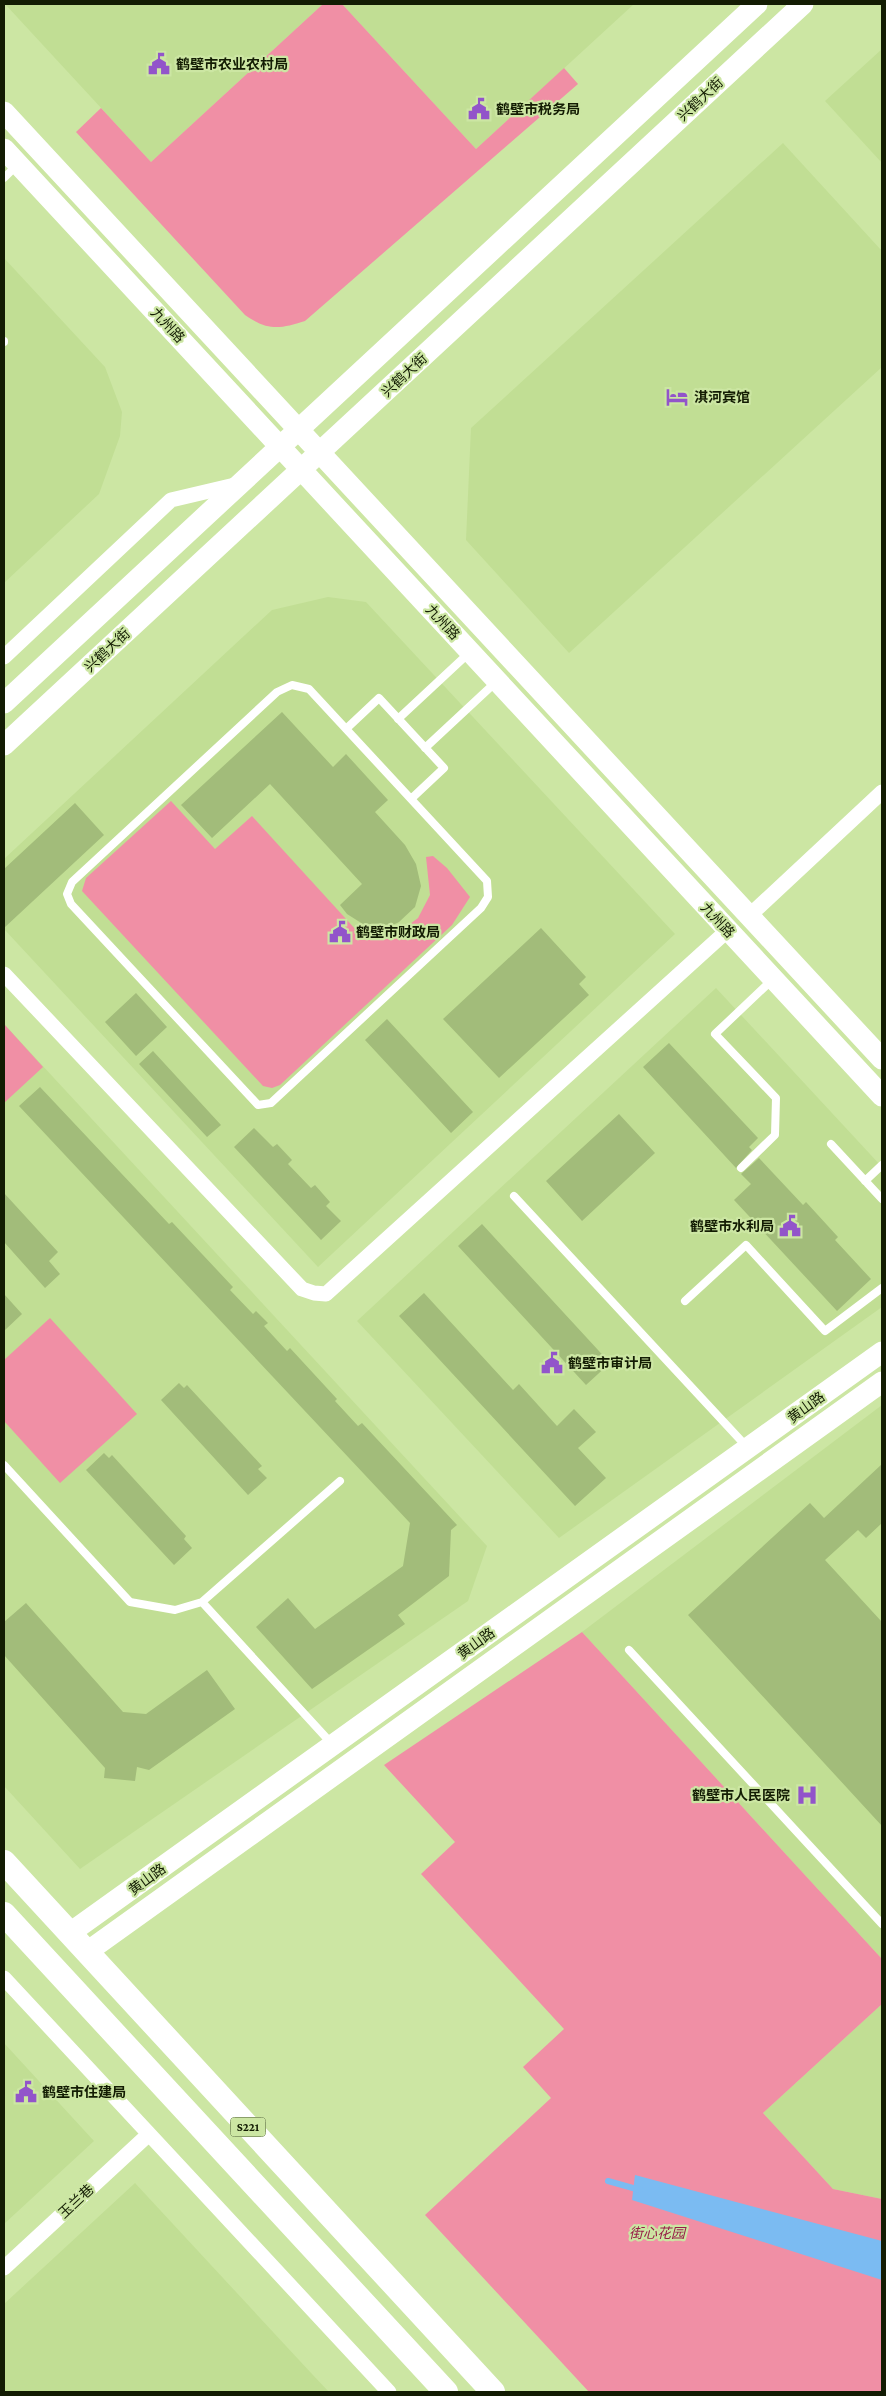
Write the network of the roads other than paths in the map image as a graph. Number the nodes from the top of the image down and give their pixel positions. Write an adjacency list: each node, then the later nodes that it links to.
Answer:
1 (757, 4): 6 (street)
2 (803, 4): 8 (street, 兴鹤大街)
3 (4, 112): 6 (street, 九州路)
4 (4, 148): 5 (street, 九州路)
5 (11, 171): 7 (street, 九州路)
6 (299, 430): 7 (street); 8 (street, 九州路)
7 (281, 448): 9 (street, 九州路); 10 (street)
8 (320, 453): 9 (street, 兴鹤大街); 21 (street, 九州路)
9 (302, 470): 11 (street, 九州路); 17 (street, 兴鹤大街)
10 (243, 483): 12 (street); 14 (street)
11 (470, 652): 13 (street, 九州路); 15 (lane)
12 (4, 657)
13 (497, 681): 18 (lane); 22 (street, 九州路)
14 (4, 703)
15 (398, 719): 16 (lane); 18 (lane)
16 (346, 729): 20 (lane); 20 (lane)
17 (4, 745)
18 (425, 748): 20 (lane)
19 (882, 792): 21 (street)
20 (411, 799)
21 (749, 916): 25 (street, 九州路)
22 (728, 930): 23 (street); 24 (street, 九州路)
23 (4, 974)
24 (773, 979): 26 (street, 九州路); 29 (lane)
25 (882, 1059)
26 (882, 1096)
27 (831, 1144): 30 (lane)
28 (882, 1166): 30 (lane)
29 (741, 1168)
30 (865, 1181): 32 (lane)
31 (514, 1196): 37 (lane)
32 (882, 1199)
33 (882, 1288): 34 (lane)
34 (685, 1301)
35 (882, 1352): 37 (street, 黄山路)
36 (882, 1382): 47 (street, 黄山路)
37 (748, 1449): 42 (street, 黄山路)
38 (4, 1465): 40 (lane)
39 (340, 1481): 40 (lane)
40 (202, 1602): 42 (lane)
41 (629, 1650): 45 (lane)
42 (333, 1746): 46 (street, 黄山路)
43 (4, 1862): 46 (main road, S221)
44 (4, 1914): 52 (main road, S221)
45 (882, 1924)
46 (70, 1933): 47 (main road, S221)
47 (87, 1952): 53 (main road, S221)
48 (4, 1978): 49 (street)
49 (149, 2134): 50 (street, 玉兰巷); 51 (street)
50 (4, 2268)
51 (389, 2392)
52 (446, 2392)
53 (493, 2392)

